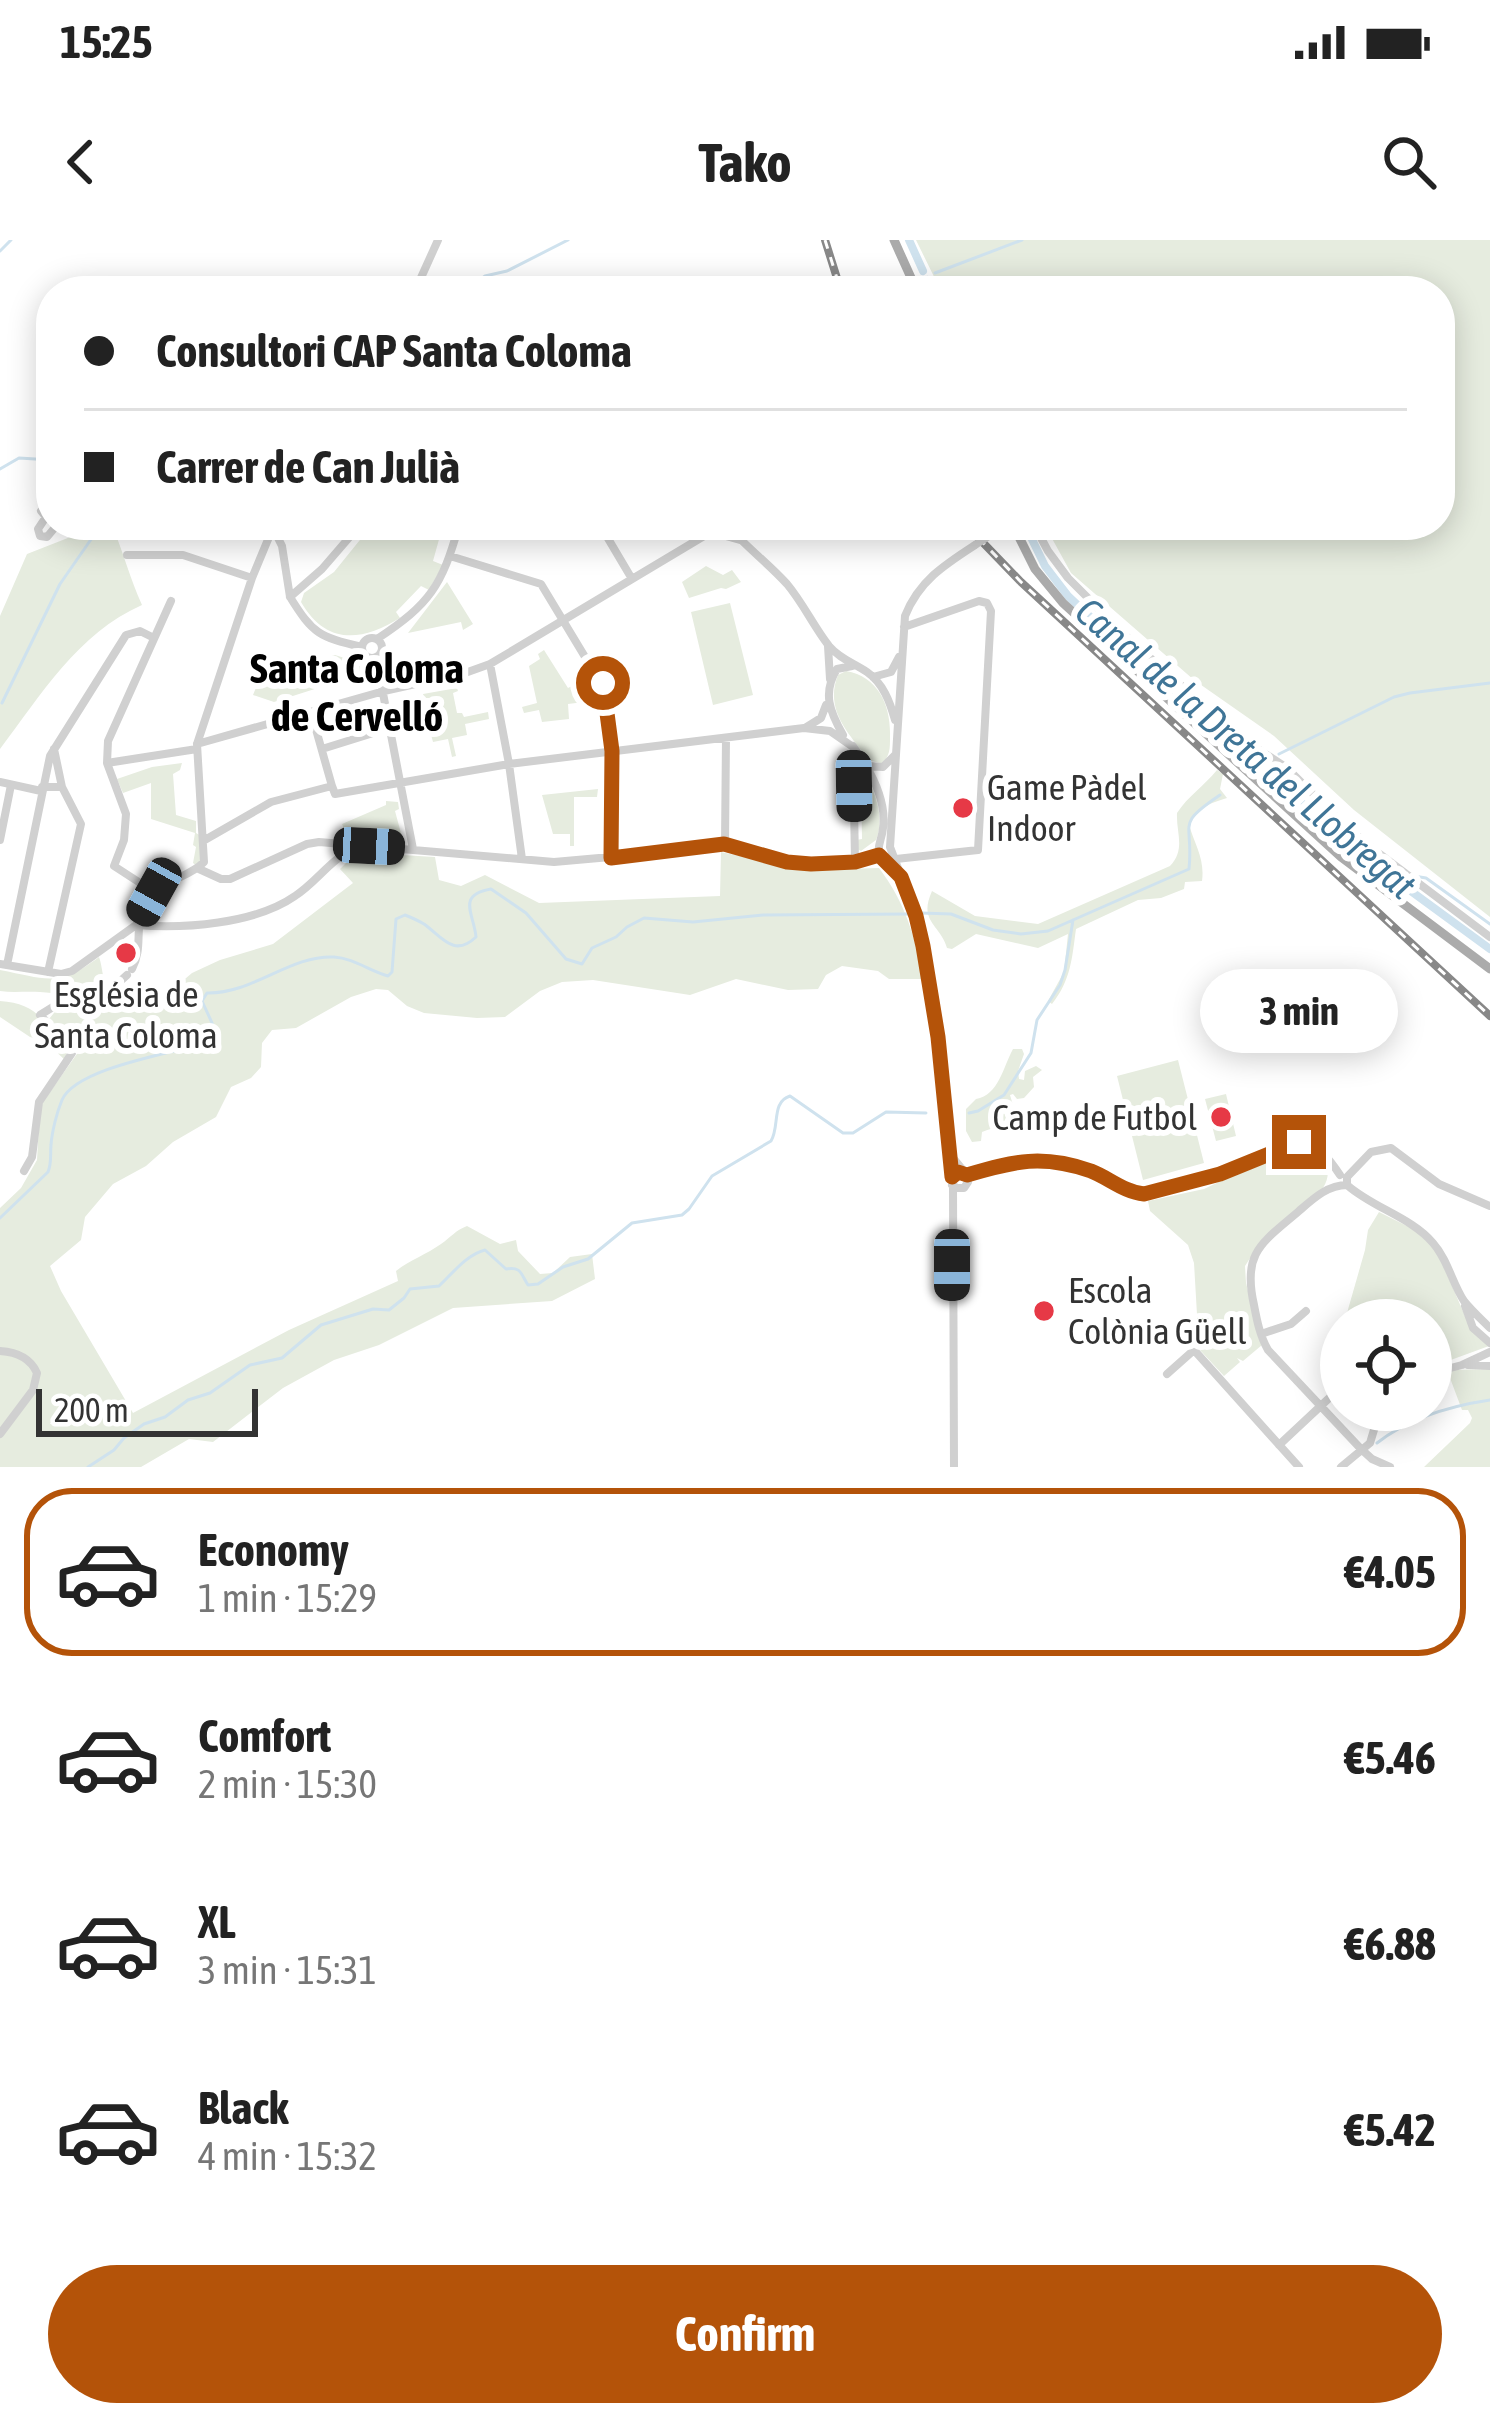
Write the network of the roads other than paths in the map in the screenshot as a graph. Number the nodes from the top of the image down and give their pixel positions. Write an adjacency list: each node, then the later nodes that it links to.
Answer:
1 (438, 240): 3 (street)
2 (894, 240): 4 (main road)
3 (422, 276)
4 (910, 276)
5 (267, 540): 17 (street)
6 (279, 540): 19 (street)
7 (347, 540): 19 (street)
8 (455, 540): 16 (street)
9 (609, 540): 18 (street)
10 (697, 540): 18 (street)
11 (740, 540): 25 (street)
12 (984, 540): 22 (street, bridge)
13 (1018, 540): 69 (main road)
14 (1042, 540): 67 (street)
15 (128, 554): 17 (street)
16 (450, 556): 21 (street); 24 (street)
17 (252, 578): 42 (street)
18 (632, 579): 21 (street)
19 (290, 597): 26 (street)
20 (171, 601): 23 (street)
21 (564, 620): 29 (street); 44 (street)
22 (903, 628): 27 (street); 60 (street)
23 (154, 638): 41 (street); 46 (street)
24 (377, 639): 26 (street); 28 (street)
25 (827, 644): 30 (street); 32 (street)
26 (362, 646): 28 (street)
27 (901, 650): 31 (street); 36 (street)
28 (376, 657): 33 (street)
29 (490, 664): 33 (street); 47 (street)
30 (852, 666): 31 (street); 32 (street)
31 (873, 677): 36 (street)
32 (830, 682): 34 (street)
33 (384, 691): 42 (street); 50 (street)
34 (828, 698): 37 (street); 40 (street)
35 (315, 726): 43 (street)
36 (897, 727): 45 (street)
37 (804, 728): 39 (street); 40 (street)
38 (370, 734): 43 (street)
39 (726, 738): 44 (street); 57 (street)
40 (853, 747): 48 (street); 63 (street)
41 (54, 748): 53 (street); 54 (street)
42 (197, 748): 46 (street); 56 (street)
43 (322, 749): 52 (street)
44 (612, 751): 47 (street); 61 (street)
45 (896, 754): 48 (street); 60 (street)
46 (107, 763): 65 (street)
47 (509, 764): 50 (street); 62 (street)
48 (866, 766): 60 (street)
49 (0, 782): 51 (street)
50 (400, 782): 52 (street); 59 (street)
51 (11, 784): 54 (street); 55 (street)
52 (332, 786): 56 (street)
53 (62, 787): 54 (street); 70 (street)
54 (41, 789): 68 (street)
55 (0, 840)
56 (203, 841): 64 (street)
57 (724, 844): 61 (street); 63 (street)
58 (341, 849): 59 (street); 64 (street); 66 (street)
59 (413, 849): 62 (street)
60 (887, 854): 63 (street); 71 (street)
61 (611, 858): 62 (street)
62 (522, 859)
63 (855, 862)
64 (195, 871): 65 (street)
65 (154, 892): 66 (street)
66 (136, 926): 70 (street); 72 (street)
67 (1490, 937)
68 (3, 964): 70 (street)
69 (1490, 969)
70 (48, 972)
71 (949, 1152): 73 (street); 75 (street)
72 (24, 1171)
73 (965, 1174): 74 (street); 75 (street); 75 (street)
74 (1343, 1181): 76 (street); 77 (street); 87 (street)
75 (956, 1184): 94 (street)
76 (1490, 1206)
77 (1463, 1299): 79 (street); 81 (street)
78 (1306, 1311): 80 (street)
79 (1490, 1328)
80 (1264, 1334)
81 (1490, 1348): 83 (street)
82 (0, 1351): 91 (street)
83 (1462, 1364): 84 (street); 85 (street)
84 (1490, 1366)
85 (1452, 1367)
86 (1167, 1374): 92 (street)
87 (1320, 1405)
88 (1320, 1407): 92 (street)
89 (1344, 1431): 93 (street)
90 (1374, 1431): 93 (street)
91 (0, 1434)
92 (1279, 1445): 95 (street)
93 (1361, 1449): 96 (street); 97 (street)
94 (954, 1467)
95 (1299, 1467)
96 (1341, 1467)
97 (1390, 1467)

